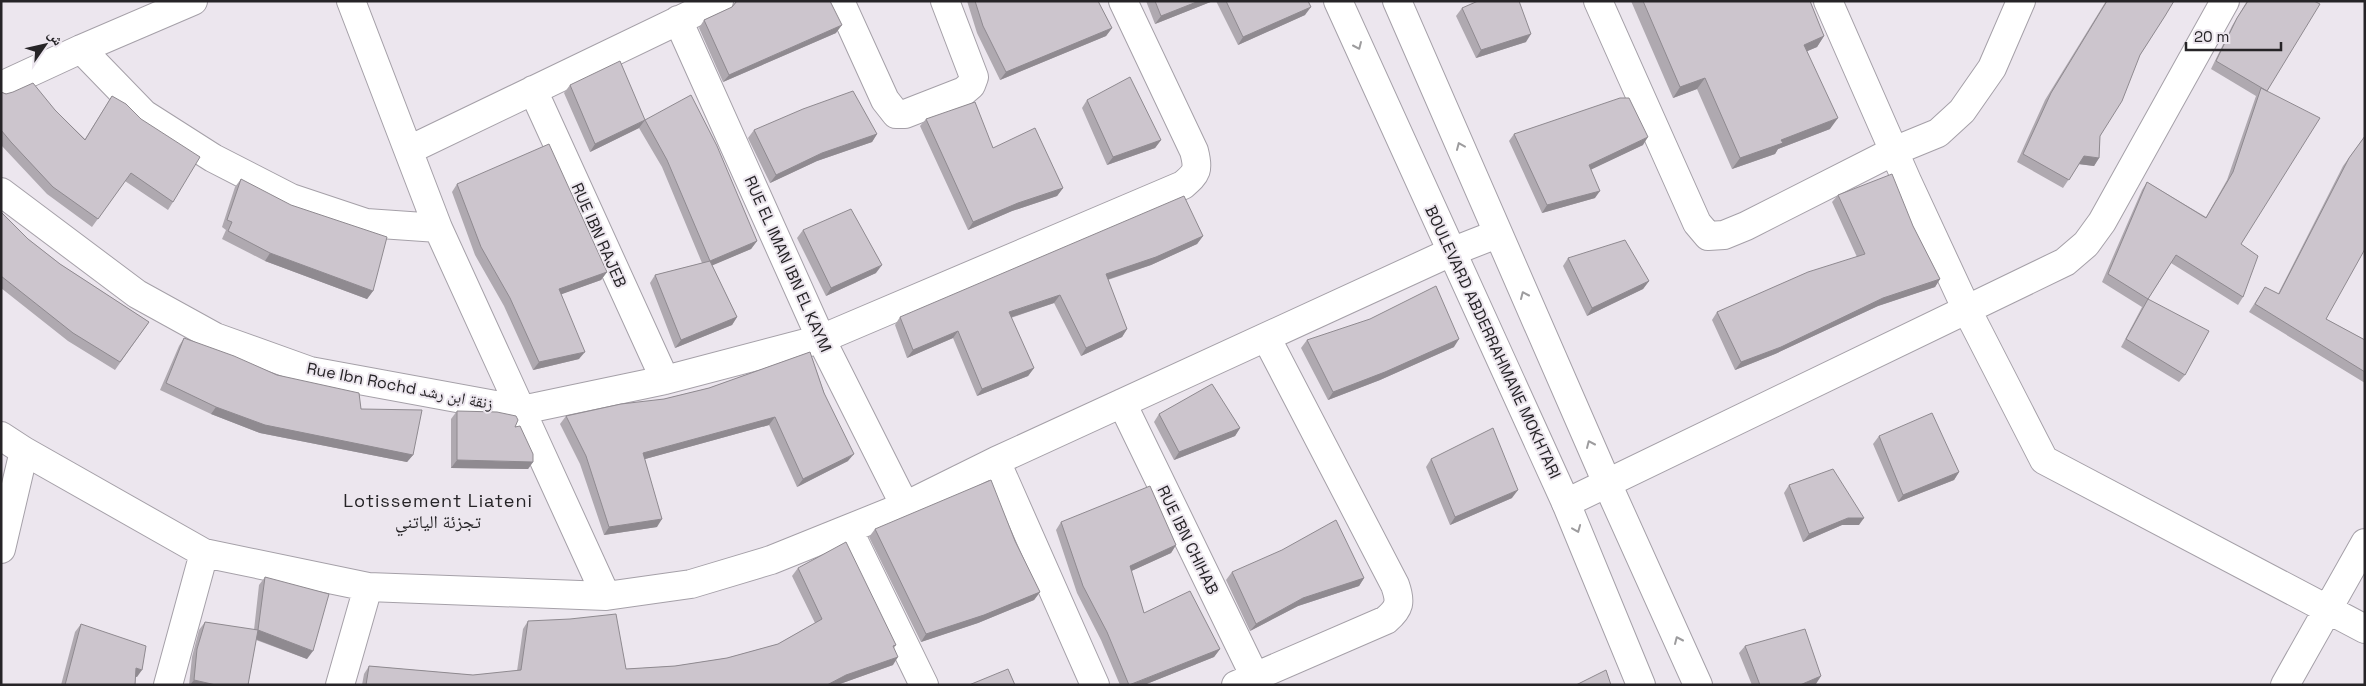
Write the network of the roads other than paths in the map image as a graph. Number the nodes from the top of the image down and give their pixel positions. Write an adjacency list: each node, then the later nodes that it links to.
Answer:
1 (193, 1): 14 (street)
2 (351, 1): 17 (street)
3 (719, 1): 13 (street)
4 (840, 1): 5 (street)
5 (945, 1)
6 (1123, 1): 25 (street, Rue Ibn Rochd زنقة ابن رشد)
7 (1338, 1): 22 (street, BOULEVARD ABDERRAHMANE MOKHTARI, one-way to 22)
8 (1397, 1): 21 (street, one-way to 8)
9 (1598, 1): 18 (street)
10 (1828, 1): 18 (street)
11 (2021, 1): 18 (street)
12 (2225, 1): 23 (street)
13 (678, 20): 16 (street); 25 (street, RUE EL IMAN IBN EL KAYM)
14 (81, 49): 15 (street); 20 (street)
15 (1, 86)
16 (533, 90): 17 (street); 26 (street, RUE IBN RAJEB)
17 (409, 150): 20 (street)
18 (1894, 151): 23 (street)
19 (1, 192): 28 (street, Rue Ibn Rochd زنقة ابن رشد)
20 (438, 228): 28 (street)
21 (1497, 234): 22 (street); 32 (street, one-way to 21)
22 (1452, 252): 24 (street); 33 (street, BOULEVARD ABDERRAHMANE MOKHTARI)
23 (1966, 308): 32 (street); 41 (street)
24 (1266, 337): 27 (street); 43 (street)
25 (821, 339): 26 (street, Rue Ibn Rochd زنقة ابن رشد); 34 (street, RUE EL IMAN IBN EL KAYM)
26 (665, 380): 28 (street, Rue Ibn Rochd زنقة ابن رشد)
27 (1122, 403): 31 (street); 43 (street, RUE IBN CHIHAB)
28 (522, 410): 40 (street)
29 (1, 436): 30 (street)
30 (24, 451): 37 (street); 38 (street)
31 (996, 461): 34 (street); 47 (street)
32 (1607, 483): 33 (street); 49 (street, one-way to 32)
33 (1566, 503): 48 (street, BOULEVARD ABDERRAHMANE MOKHTARI, one-way to 48)
34 (904, 506): 35 (street)
35 (848, 529): 40 (street); 44 (street)
36 (2365, 543): 41 (street)
37 (1, 550)
38 (204, 553): 39 (street); 45 (street)
39 (368, 588): 40 (street); 46 (street)
40 (606, 596)
41 (2327, 609): 42 (street); 50 (street)
42 (2365, 628)
43 (1245, 681)
44 (922, 684)
45 (168, 685)
46 (340, 685)
47 (1095, 685)
48 (1641, 685)
49 (1698, 685)
50 (2285, 685)

